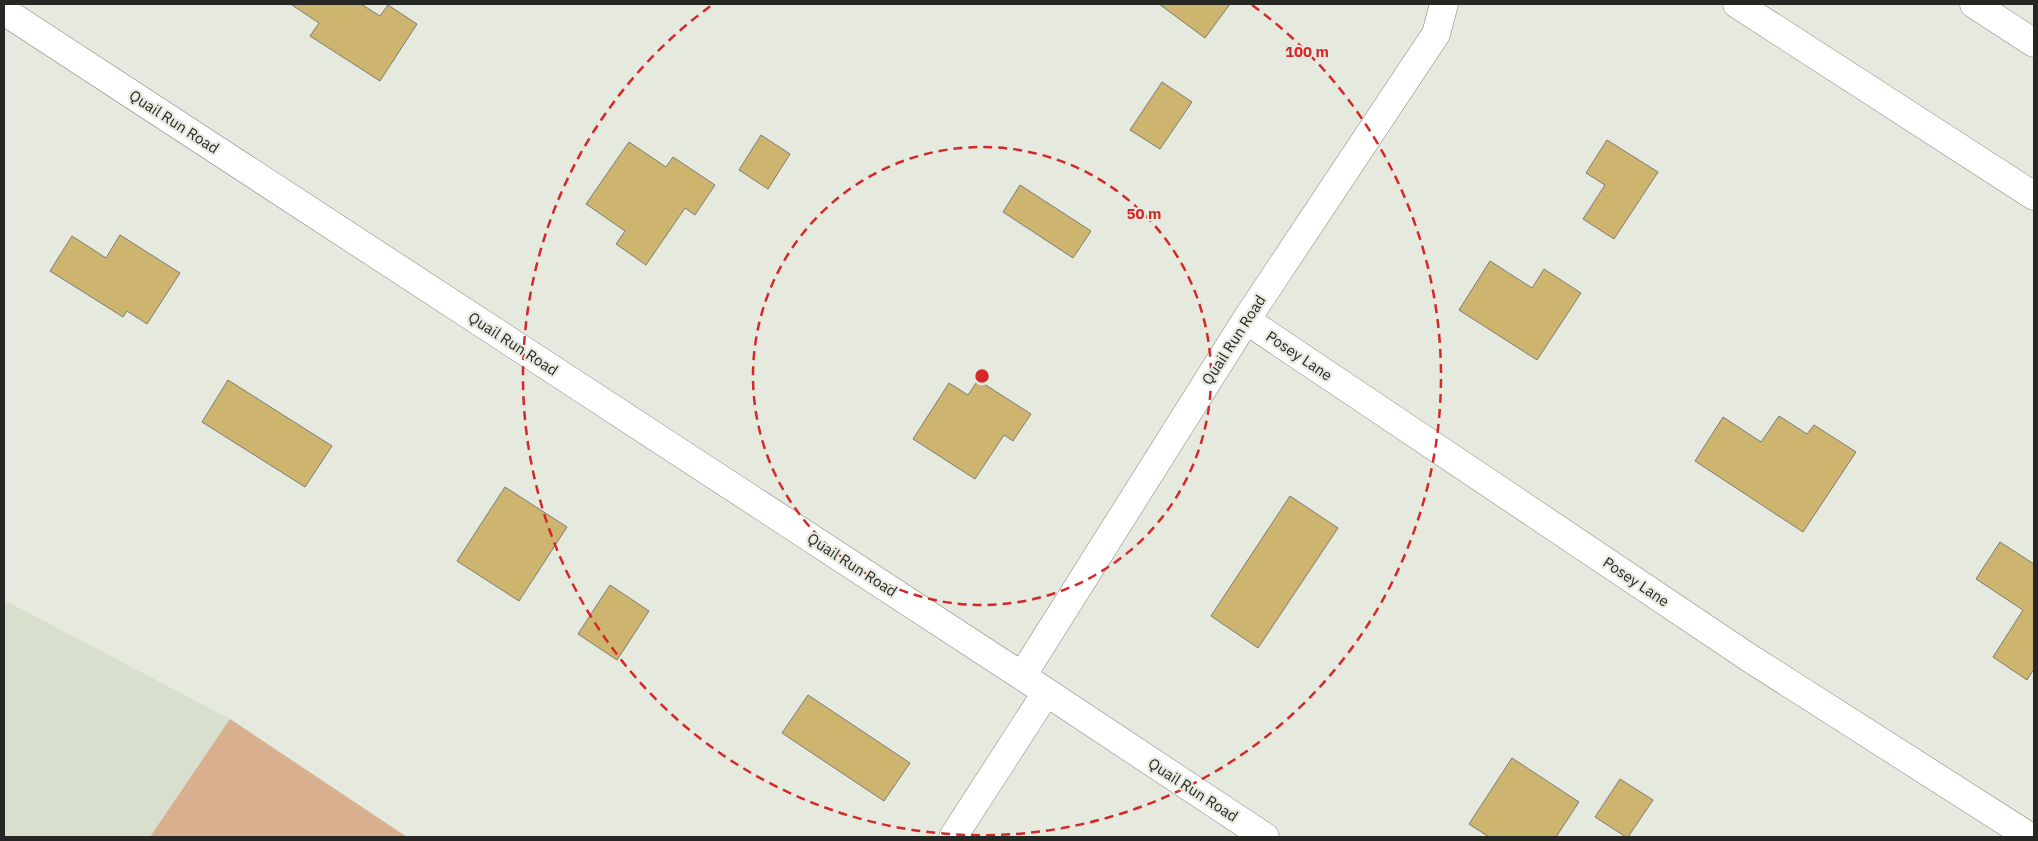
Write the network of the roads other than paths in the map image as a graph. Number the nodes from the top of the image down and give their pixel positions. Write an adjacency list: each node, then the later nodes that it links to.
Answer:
1 (1444, 4): 7 (street, Quail Run Road)
2 (1737, 4): 6 (street)
3 (1974, 4): 5 (street)
4 (4, 11): 8 (street, Quail Run Road)
5 (2034, 43)
6 (2034, 196)
7 (1246, 320): 8 (street, Quail Run Road); 12 (street, Posey Lane)
8 (1022, 676): 9 (street, Quail Run Road)
9 (1046, 693): 10 (street); 11 (street, Quail Run Road)
10 (953, 837)
11 (1265, 837)
12 (2030, 837)

